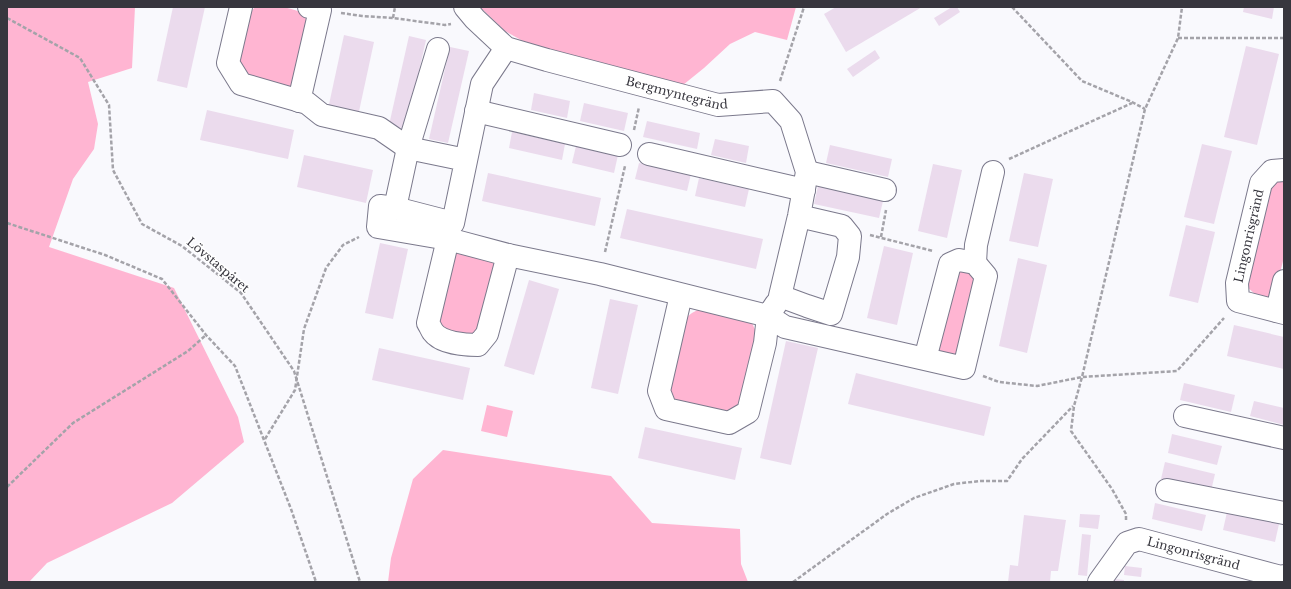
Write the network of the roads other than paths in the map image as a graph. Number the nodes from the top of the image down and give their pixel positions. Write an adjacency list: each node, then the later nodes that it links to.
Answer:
1 (241, 7): 6 (street)
2 (315, 8): 6 (street)
3 (470, 13): 4 (street, Bergmyntegränd)
4 (506, 48): 7 (street); 14 (street, Bergmyntegränd)
5 (438, 49): 8 (street)
6 (299, 101): 8 (street)
7 (476, 111): 9 (street); 11 (street)
8 (408, 148): 11 (street); 16 (street)
9 (626, 148)
10 (649, 154): 14 (street)
11 (466, 160): 16 (street)
12 (1284, 170): 24 (street, Lingonrisgränd)
13 (993, 172): 20 (street)
14 (805, 181): 15 (street); 17 (street)
15 (884, 190)
16 (395, 208): 18 (street)
17 (799, 216): 23 (street); 23 (street)
18 (448, 240): 19 (street); 19 (street)
19 (508, 255): 22 (street)
20 (975, 263): 26 (street); 26 (street)
21 (1284, 281): 24 (street)
22 (681, 294): 25 (street); 25 (street)
23 (780, 296): 25 (street)
24 (1281, 312)
25 (768, 316): 26 (street)
26 (925, 359)
27 (1185, 416): 28 (street)
28 (1284, 438)
29 (1167, 490): 30 (street)
30 (1284, 513)
31 (1284, 576): 32 (street, Lingonrisgränd)
32 (1099, 582)

